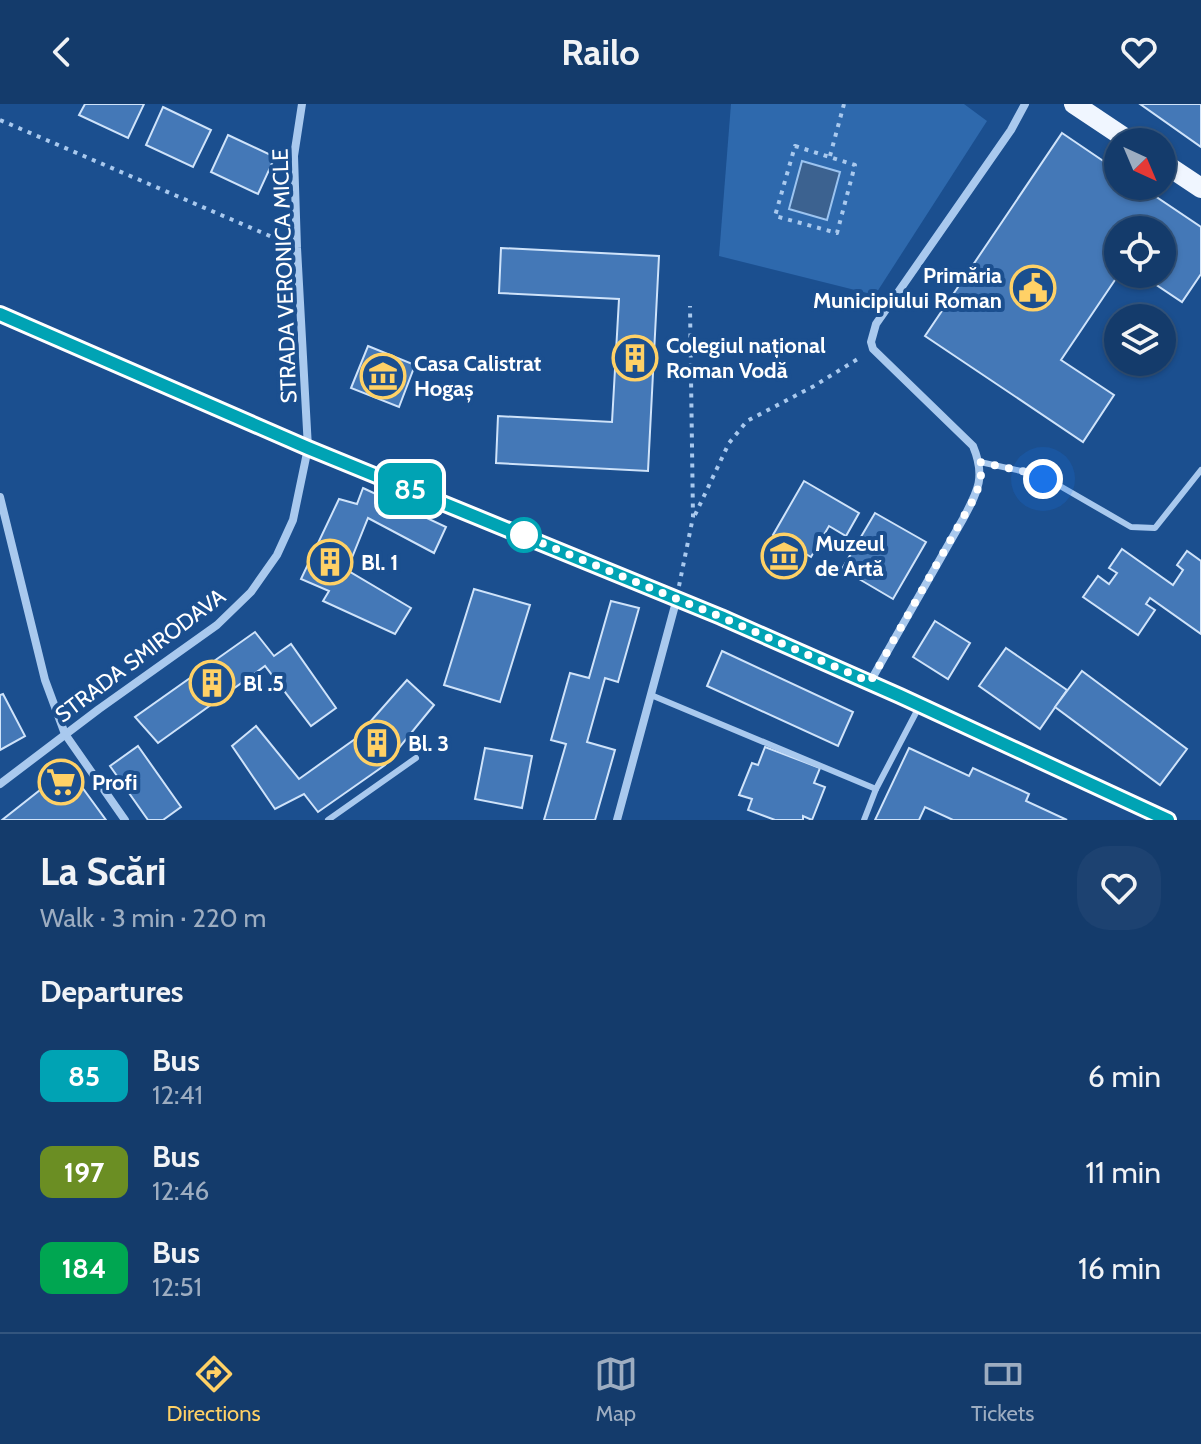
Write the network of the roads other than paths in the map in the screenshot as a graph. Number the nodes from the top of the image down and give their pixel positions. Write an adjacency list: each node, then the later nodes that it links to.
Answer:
1 (302, 104): 8 (street, STRADA VERONICA MICLE)
2 (1025, 104): 9 (street)
3 (1074, 104): 4 (main road)
4 (1110, 128)
5 (1176, 171): 6 (main road)
6 (1201, 188)
7 (0, 314): 8 (street)
8 (308, 448): 12 (street); 16 (street, STRADA SMIRODAVA)
9 (980, 462): 10 (lane); 13 (street)
10 (1201, 470)
11 (0, 497): 16 (street)
12 (677, 598): 13 (street); 14 (street)
13 (870, 682): 15 (street)
14 (651, 695): 19 (lane); 22 (street)
15 (920, 705): 19 (lane); 24 (street)
16 (65, 734): 18 (street, STRADA SMIRODAVA); 20 (street)
17 (416, 758): 21 (lane)
18 (0, 784)
19 (876, 789): 23 (lane)
20 (125, 820)
21 (328, 820)
22 (617, 820)
23 (864, 820)
24 (1168, 820)

